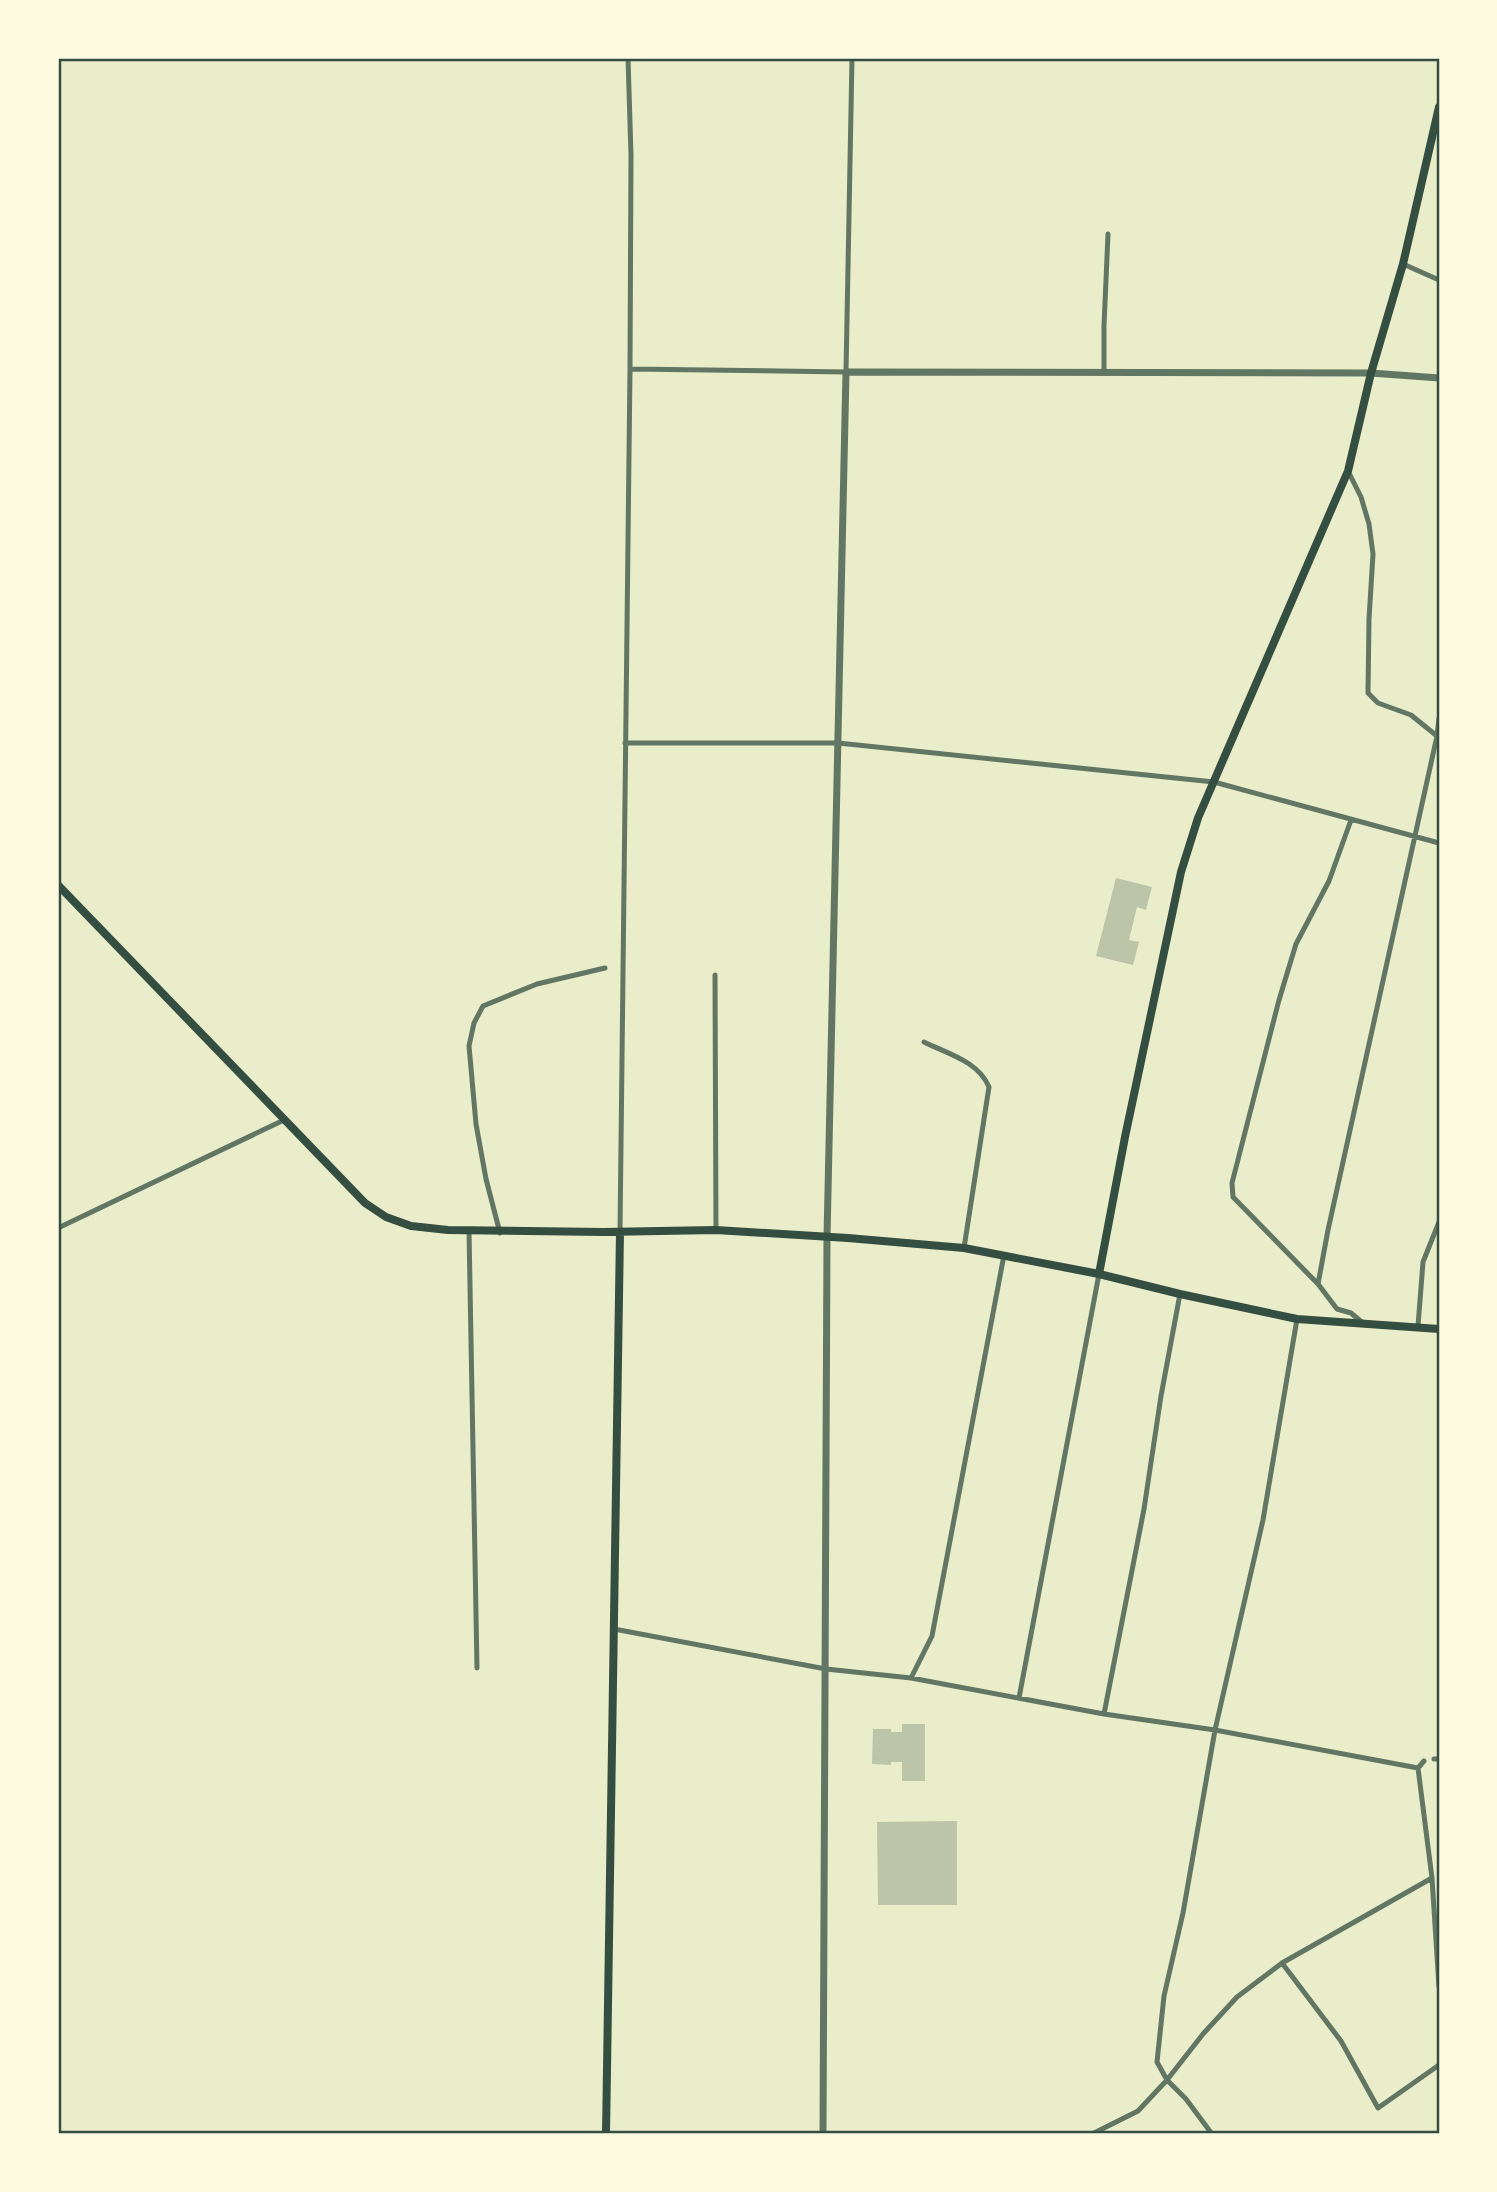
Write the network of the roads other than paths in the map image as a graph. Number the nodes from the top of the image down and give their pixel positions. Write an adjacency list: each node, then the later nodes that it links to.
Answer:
1 (628, 58): 7 (street)
2 (852, 58): 8 (street)
3 (1439, 107): 5 (main road)
4 (1108, 234): 9 (street)
5 (1402, 264): 6 (street); 10 (main road)
6 (1439, 280)
7 (630, 369): 8 (street); 15 (street)
8 (846, 372): 9 (street); 16 (street)
9 (1104, 373): 10 (street)
10 (1371, 373): 11 (street); 12 (main road)
11 (1439, 378)
12 (1348, 471): 14 (street); 17 (main road)
13 (1439, 718): 14 (street)
14 (1437, 736): 19 (street)
15 (625, 743): 16 (street); 30 (street)
16 (838, 743): 17 (street); 32 (street)
17 (1214, 782): 18 (street); 35 (main road)
18 (1351, 820): 19 (street); 36 (street)
19 (1416, 836): 20 (street); 36 (street)
20 (1439, 843)
21 (58, 885): 25 (main road)
22 (605, 968): 31 (street)
23 (715, 975): 28 (street)
24 (924, 1042): 33 (street)
25 (284, 1120): 27 (street); 29 (main road)
26 (1439, 1222): 40 (street)
27 (58, 1228)
28 (716, 1230): 30 (main road); 32 (main road)
29 (469, 1231): 31 (main road); 43 (street)
30 (620, 1232): 31 (main road); 42 (main road)
31 (500, 1233)
32 (827, 1237): 33 (main road); 44 (street)
33 (964, 1248): 34 (main road)
34 (1004, 1255): 35 (main road); 45 (street)
35 (1099, 1274): 37 (main road); 46 (street)
36 (1318, 1284): 39 (street)
37 (1181, 1294): 38 (main road); 47 (street)
38 (1297, 1319): 39 (main road); 48 (street)
39 (1366, 1325): 40 (main road)
40 (1418, 1326): 41 (main road)
41 (1439, 1329)
42 (614, 1629): 44 (street); 56 (main road)
43 (477, 1668)
44 (827, 1669): 45 (street); 57 (street)
45 (911, 1678): 46 (street)
46 (1019, 1698): 47 (street)
47 (1104, 1713): 48 (street)
48 (1215, 1730): 50 (street); 55 (street)
49 (1424, 1760): 50 (street)
50 (1418, 1768): 51 (street)
51 (1432, 1878): 52 (street); 53 (street)
52 (1282, 1963): 54 (street); 55 (street)
53 (1439, 1987)
54 (1439, 2066)
55 (1167, 2080): 58 (street); 59 (street)
56 (606, 2134)
57 (823, 2134)
58 (1091, 2134)
59 (1213, 2134)

